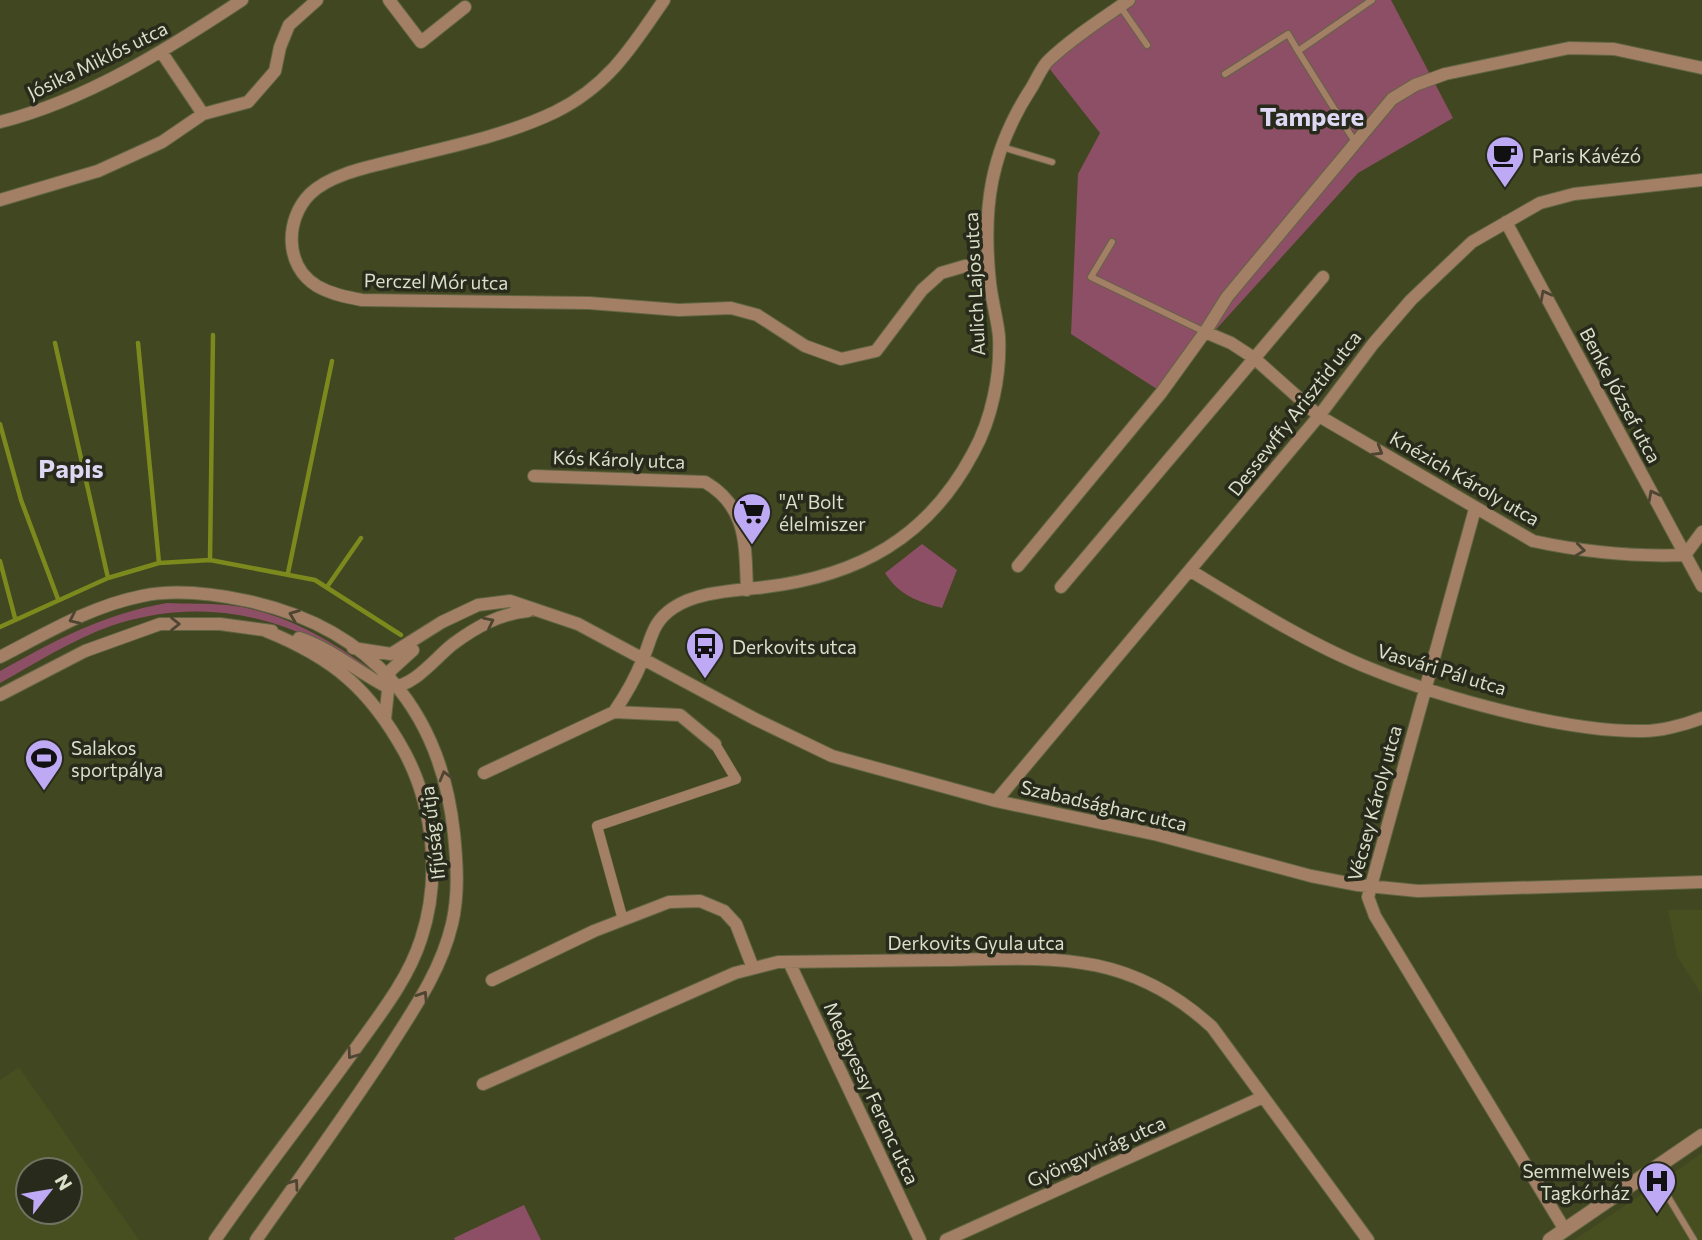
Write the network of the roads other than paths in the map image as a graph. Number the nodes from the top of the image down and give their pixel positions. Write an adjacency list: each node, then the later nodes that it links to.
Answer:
1 (242, 0): 10 (street, Jósika Miklós utca)
2 (317, 0): 13 (street)
3 (389, 0): 7 (street)
4 (664, 0): 22 (street, Perczel Mór utca)
5 (1372, 0): 9 (lane)
6 (1125, 3): 8 (lane); 16 (street, Aulich Lajos utca)
7 (465, 7)
8 (1147, 45)
9 (1298, 51): 12 (lane); 15 (lane)
10 (162, 53): 13 (street); 14 (street, Jósika Miklós utca)
11 (1702, 68): 15 (street)
12 (1225, 74)
13 (203, 114): 19 (street)
14 (0, 122)
15 (1355, 143): 24 (street)
16 (1000, 146): 17 (lane); 22 (street, Aulich Lajos utca)
17 (1052, 162)
18 (1702, 180): 20 (street, Dessewffy Arisztid utca)
19 (0, 200)
20 (1506, 222): 26 (street, Dessewffy Arisztid utca); 30 (street, Benke József utca, one-way to 20)
21 (1111, 242): 24 (lane)
22 (988, 265): 35 (street, Aulich Lajos utca)
23 (1323, 277): 25 (street)
24 (1205, 332): 25 (street, Knézich Károly utca); 31 (street)
25 (1254, 358): 26 (street, Knézich Károly utca); 34 (street)
26 (1320, 416): 28 (street, Knézich Károly utca, one-way to 28); 32 (street, Dessewffy Arisztid utca)
27 (534, 476): 35 (street, Kós Károly utca)
28 (1475, 509): 30 (street, Knézich Károly utca, one-way to 30); 43 (street, Vécsey Károly utca)
29 (1702, 532): 30 (street)
30 (1685, 555): 33 (street, Benke József utca)
31 (1018, 566)
32 (1191, 571): 43 (street, Vasvári Pál utca); 50 (street, Dessewffy Arisztid utca)
33 (1702, 586)
34 (1061, 587)
35 (747, 590): 41 (street, Aulich Lajos utca)
36 (532, 610): 37 (street, Szabadságharc utca); 41 (street, Szabadságharc utca); 42 (street, Szabadságharc utca, one-way to 36)
37 (458, 615): 39 (street, Szabadságharc utca); 42 (street, Szabadságharc utca)
38 (266, 631): 42 (street, Ifjúság útja); 44 (street, Ifjúság útja, one-way to 38); 47 (street, Ifjúság útja)
39 (354, 649): 40 (street, Ifjúság útja, one-way to 40); 42 (street, Ifjúság útja)
40 (0, 657)
41 (643, 659): 45 (street, Aulich Lajos utca); 50 (street, Szabadságharc utca)
42 (391, 683): 47 (street); 63 (street, Ifjúság útja, one-way to 42)
43 (1426, 687): 46 (street, Vasvári Pál utca); 52 (street, Vécsey Károly utca)
44 (0, 695)
45 (614, 712): 48 (street); 49 (street)
46 (1702, 718)
47 (386, 719): 62 (street, Ifjúság útja, one-way to 62)
48 (715, 744): 53 (street)
49 (484, 773)
50 (996, 801): 52 (street, Szabadságharc utca)
51 (1702, 882): 52 (street, Szabadságharc utca)
52 (1370, 887): 61 (street, Vécsey Károly utca)
53 (623, 920): 55 (street); 56 (street)
54 (789, 962): 55 (street, Derkovits Gyula utca); 58 (street, Derkovits Gyula utca); 64 (street, Medgyessy Ferenc utca)
55 (753, 968): 57 (street, Derkovits Gyula utca)
56 (492, 980)
57 (483, 1084)
58 (1263, 1097): 65 (street, Gyöngyvirág utca); 66 (street, Derkovits Gyula utca)
59 (1702, 1136): 60 (street)
60 (1652, 1170): 61 (street); 68 (lane)
61 (1564, 1230): 67 (street)
62 (215, 1240)
63 (256, 1240)
64 (920, 1240)
65 (946, 1240)
66 (1368, 1240)
67 (1550, 1240)
68 (1694, 1240)

